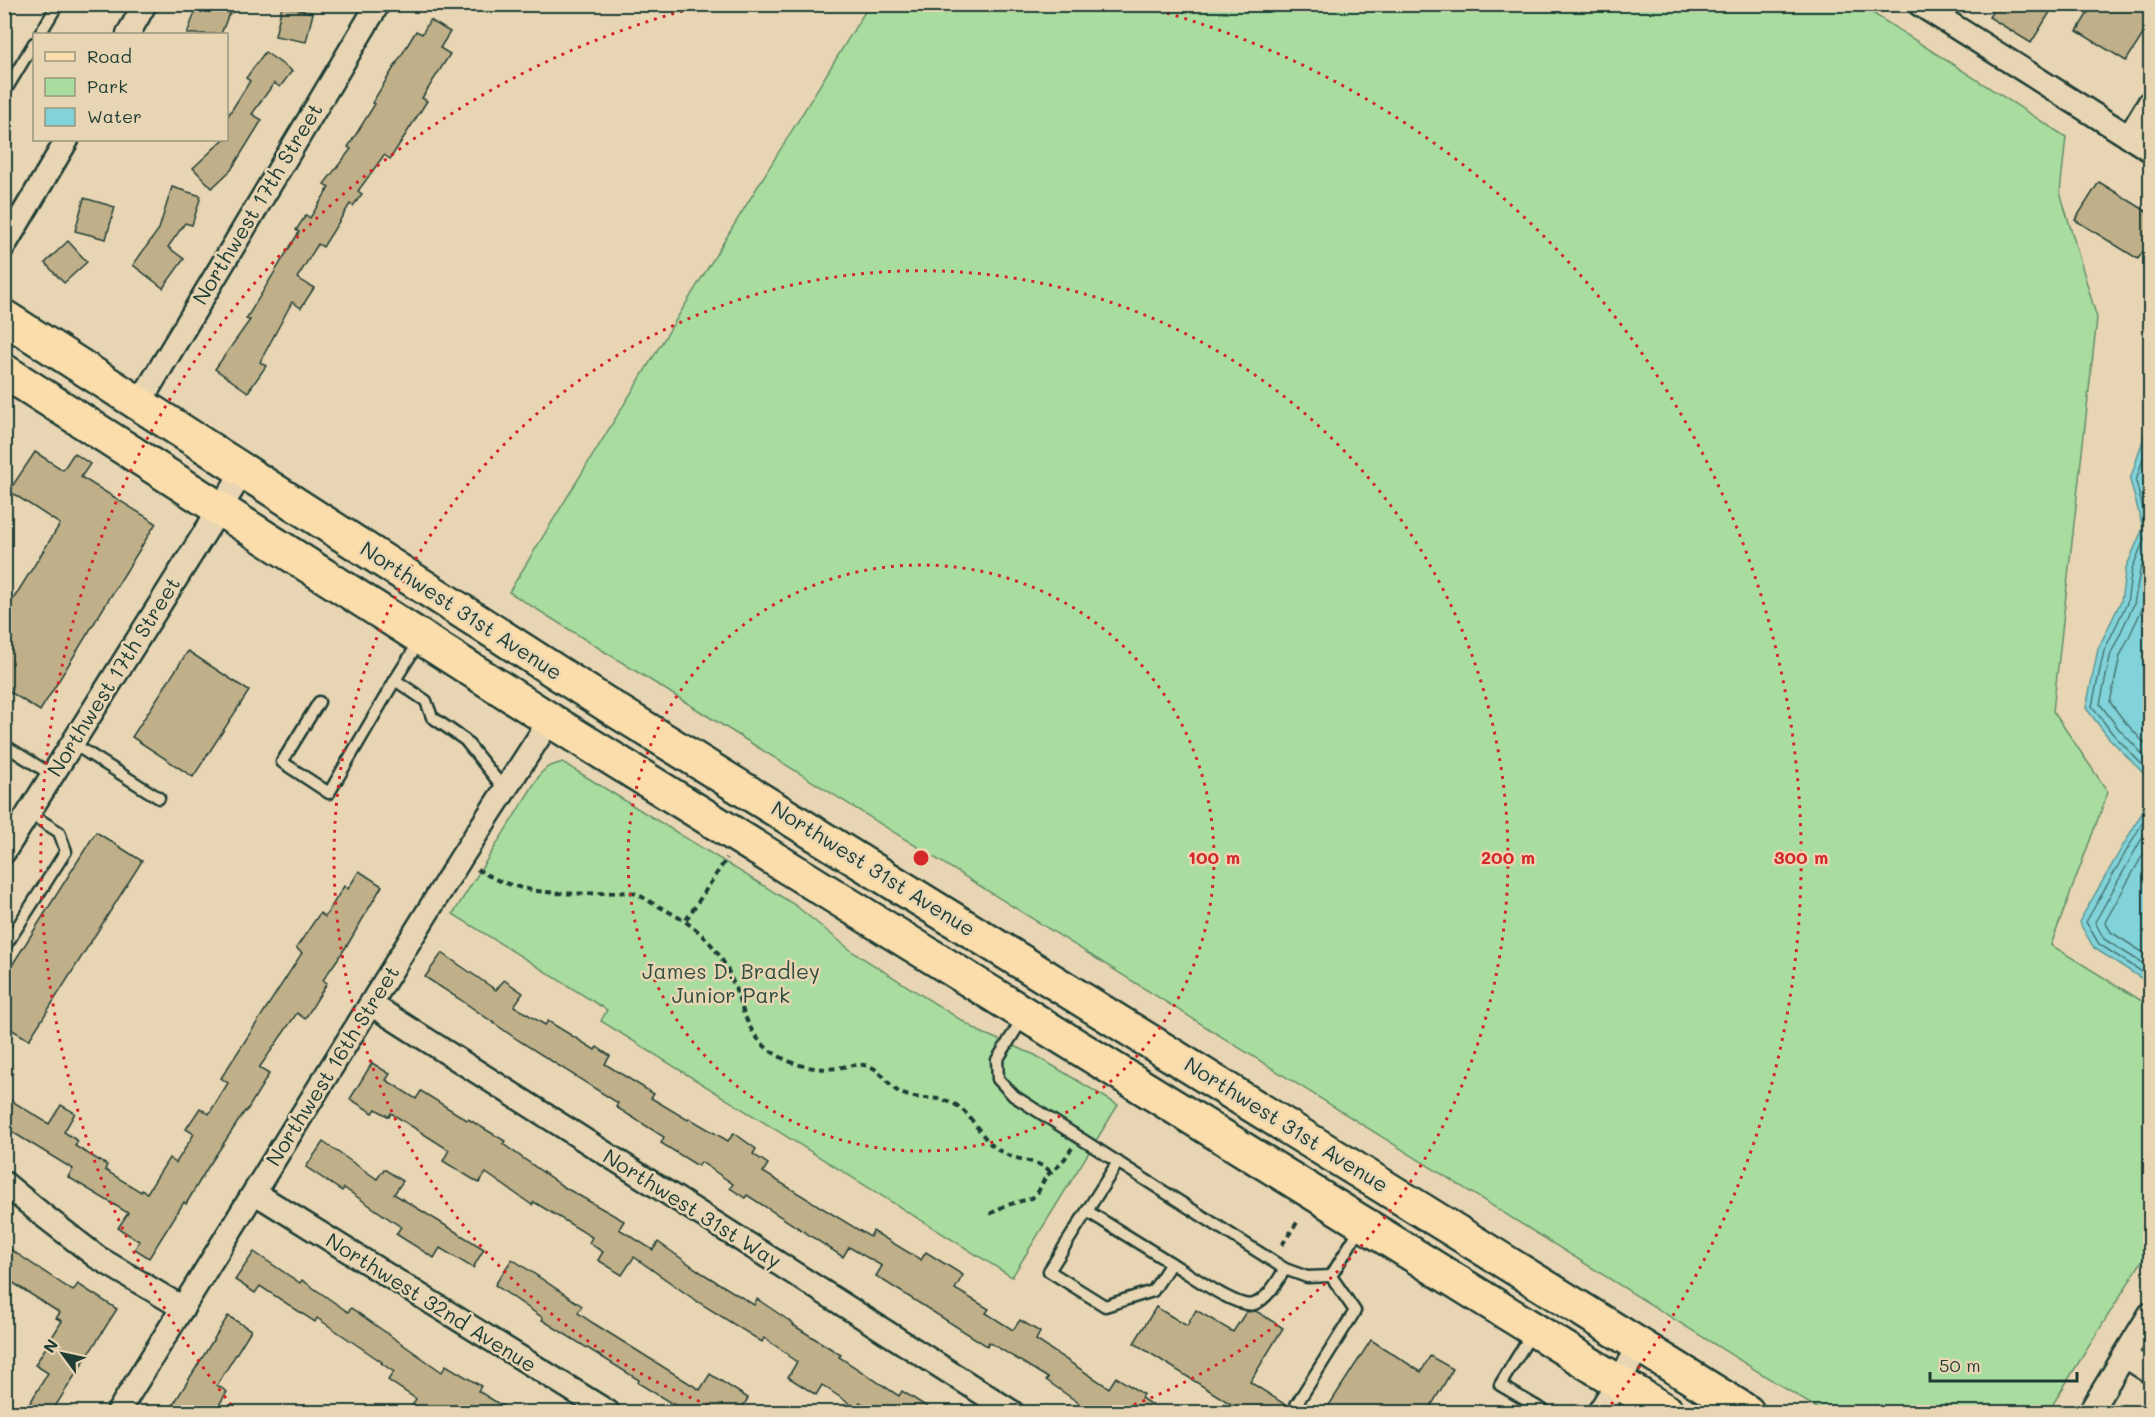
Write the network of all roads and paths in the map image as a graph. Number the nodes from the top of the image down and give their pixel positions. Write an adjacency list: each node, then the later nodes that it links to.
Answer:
1 (58, 4): 6 (lane)
2 (145, 4): 7 (street)
3 (378, 4): 17 (street, Northwest 17th Street)
4 (1919, 4): 5 (street)
5 (1944, 11): 11 (street)
6 (41, 33)
7 (129, 33)
8 (33, 45): 9 (lane)
9 (4, 93)
10 (2151, 102): 11 (street)
11 (2129, 136): 13 (street)
12 (66, 141): 14 (street)
13 (2151, 150)
14 (4, 246)
15 (4, 317): 17 (main road, Northwest 31st Avenue)
16 (4, 371): 19 (main road, Northwest 31st Avenue)
17 (139, 404): 18 (main road, Northwest 31st Avenue)
18 (243, 472): 19 (street, Northwest 17th Street); 23 (main road, Northwest 31st Avenue)
19 (219, 508): 20 (main road, Northwest 31st Avenue); 25 (street, Northwest 17th Street)
20 (422, 638): 21 (lane); 24 (main road, Northwest 31st Avenue)
21 (395, 680): 22 (lane); 28 (lane)
22 (320, 702)
23 (617, 711): 24 (main road); 54 (main road, Northwest 31st Avenue)
24 (550, 720): 28 (street, Northwest 16th Street); 37 (main road, Northwest 31st Avenue)
25 (72, 743): 27 (street, Northwest 17th Street); 29 (lane)
26 (4, 756): 27 (lane)
27 (52, 775): 30 (street, Northwest 17th Street)
28 (505, 790): 36 (street, Northwest 16th Street)
29 (159, 798)
30 (29, 813): 31 (street, Northwest 17th Street); 35 (lane)
31 (4, 852)
32 (727, 858): 34 (path)
33 (477, 868): 34 (path)
34 (686, 920): 40 (path)
35 (4, 948)
36 (372, 1005): 42 (street, Northwest 16th Street); 61 (street, Northwest 31st Way)
37 (1025, 1016): 39 (lane); 46 (main road, Northwest 31st Avenue)
38 (1073, 1145): 40 (path)
39 (1118, 1162): 43 (lane); 49 (lane)
40 (1050, 1171): 44 (path)
41 (4, 1183): 51 (street)
42 (255, 1193): 51 (street, Northwest 16th Street); 60 (street, Northwest 32nd Avenue)
43 (1087, 1211): 48 (lane); 48 (lane)
44 (990, 1214)
45 (1298, 1221): 47 (path)
46 (1363, 1224): 50 (lane); 53 (main road, Northwest 31st Avenue)
47 (1282, 1245)
48 (1171, 1263): 49 (lane)
49 (1285, 1269): 50 (lane)
50 (1331, 1276): 58 (lane)
51 (183, 1308): 59 (street, Northwest 16th Street)
52 (2151, 1314): 55 (street)
53 (1533, 1330): 57 (main road, Northwest 31st Avenue); 62 (lane)
54 (1640, 1346): 57 (street); 65 (main road, Northwest 31st Avenue)
55 (2126, 1356): 56 (street); 66 (street)
56 (2151, 1372)
57 (1618, 1382): 63 (street); 64 (main road, Northwest 31st Avenue)
58 (1296, 1405)
59 (118, 1413)
60 (608, 1413)
61 (1012, 1413)
62 (1546, 1413)
63 (1599, 1413)
64 (1667, 1413)
65 (1747, 1413)
66 (2090, 1413)

